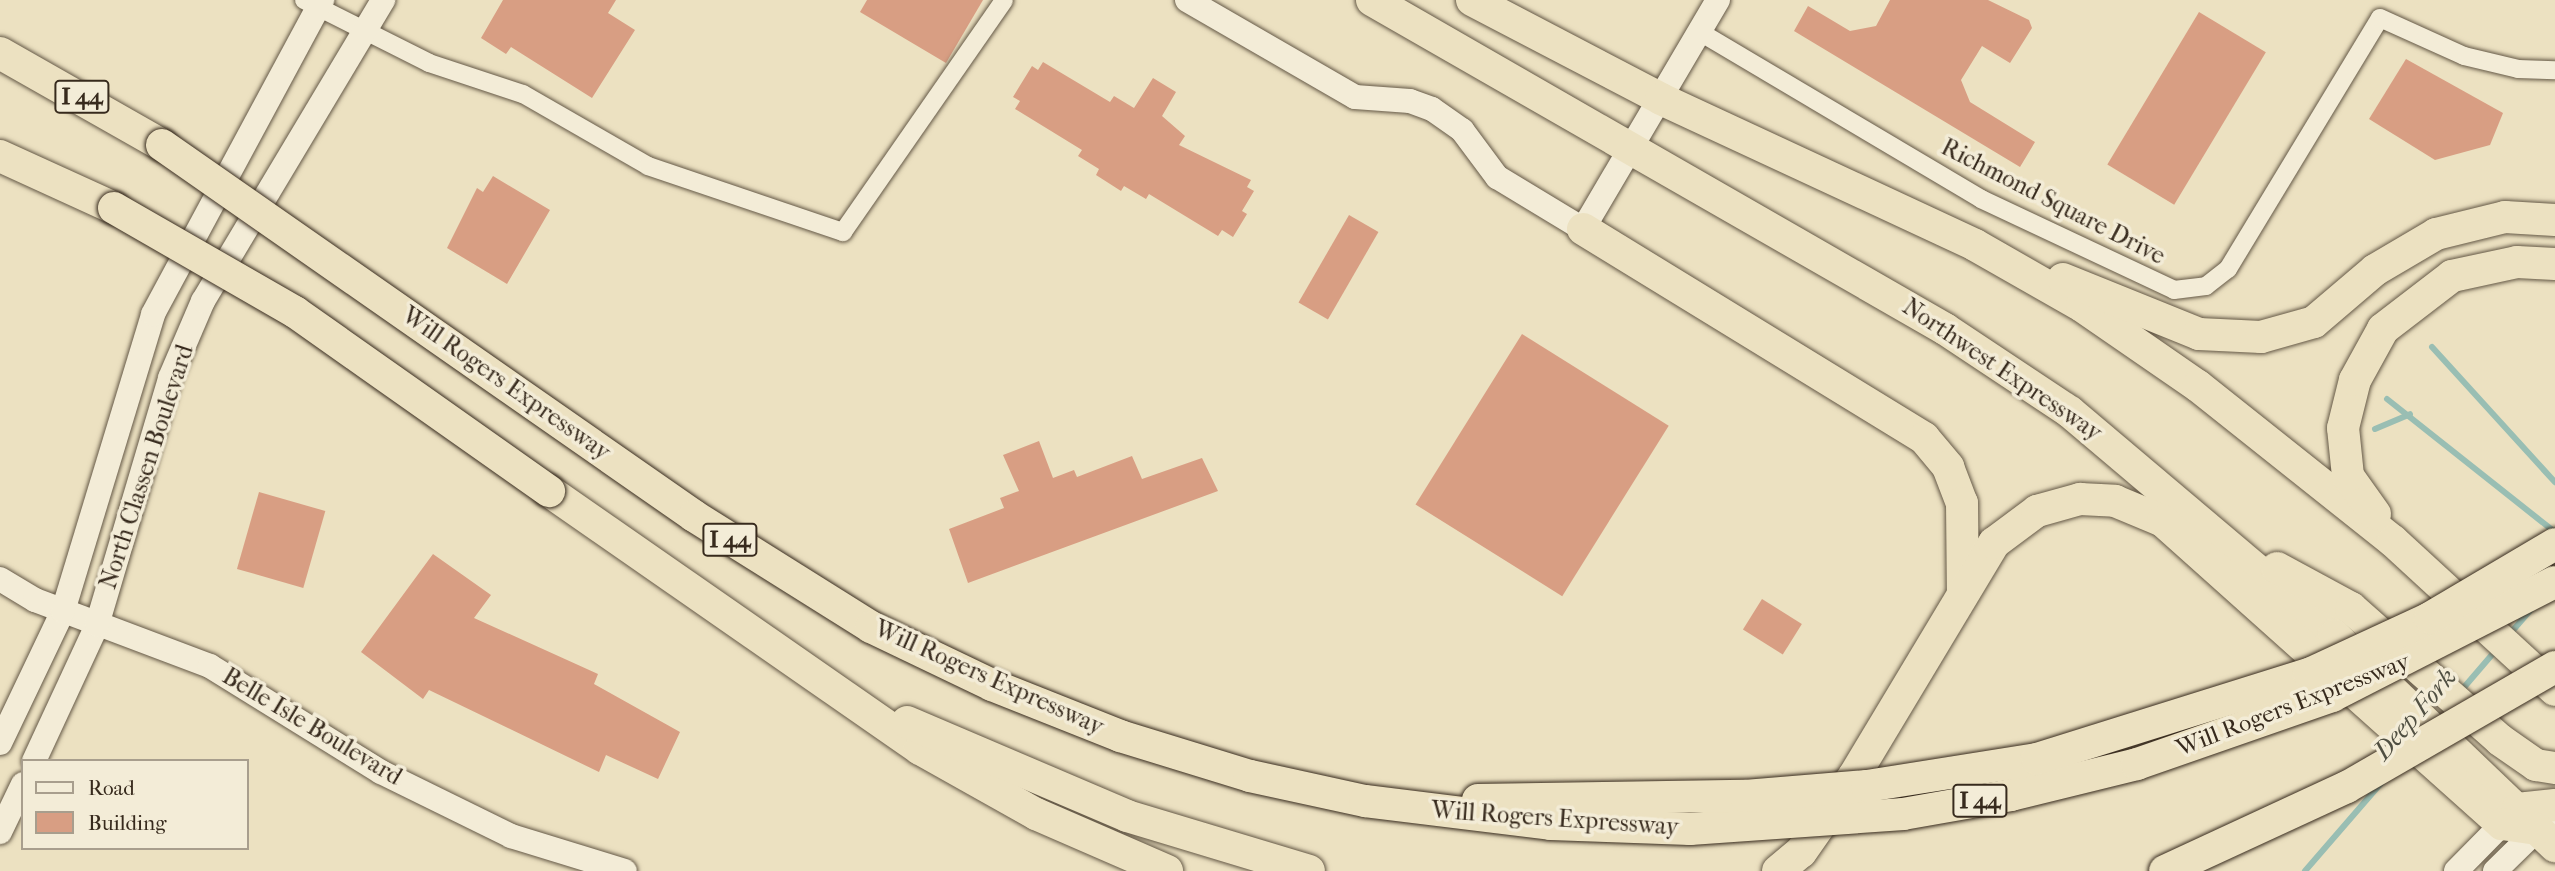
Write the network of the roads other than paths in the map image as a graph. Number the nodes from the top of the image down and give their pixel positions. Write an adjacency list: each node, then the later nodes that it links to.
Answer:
1 (383, 0): 9 (main road, North Classen Boulevard)
2 (1004, 0): 9 (street)
3 (1188, 0): 16 (main road)
4 (1371, 0): 13 (highway, Northwest Expressway)
5 (1472, 0): 12 (highway)
6 (1718, 0): 8 (main road)
7 (315, 3): 9 (street); 25 (main road, North Classen Boulevard)
8 (1700, 32): 11 (street, Richmond Square Drive); 12 (main road)
9 (365, 35): 26 (main road, North Classen Boulevard)
10 (0, 53): 35 (highway, Will Rogers Expressway / I 44, bridge)
11 (2555, 70)
12 (1661, 99): 13 (main road); 17 (highway)
13 (1632, 147): 16 (main road); 20 (highway, Northwest Expressway)
14 (0, 156): 29 (highway, I 44, bridge)
15 (2555, 220): 17 (highway)
16 (1583, 229): 24 (highway)
17 (1975, 245): 19 (highway)
18 (2555, 264): 19 (highway)
19 (2393, 541): 28 (highway, bridge)
20 (2229, 543): 27 (highway, Northwest Expressway); 33 (highway, bridge)
21 (2555, 544): 35 (highway, bridge)
22 (0, 579): 25 (main road, Belle Isle Boulevard)
23 (2555, 582): 35 (highway, Will Rogers Expressway / I 44, bridge)
24 (1963, 598): 27 (highway); 38 (highway)
25 (63, 611): 26 (main road, Belle Isle Boulevard); 31 (main road, North Classen Boulevard)
26 (97, 625): 32 (main road, North Classen Boulevard); 39 (main road, Belle Isle Boulevard)
27 (2323, 643): 36 (highway, bridge)
28 (2543, 668): 30 (highway); 42 (highway, bridge)
29 (835, 691): 40 (highway, I 44); 41 (highway)
30 (2555, 691)
31 (0, 743)
32 (35, 759)
33 (2555, 768)
34 (21, 789): 37 (main road)
35 (1365, 801)
36 (2537, 821): 43 (main road); 44 (main road)
37 (0, 832)
38 (1789, 861)
39 (625, 871)
40 (1167, 871)
41 (1309, 871)
42 (2165, 871)
43 (2456, 871)
44 (2496, 871)

